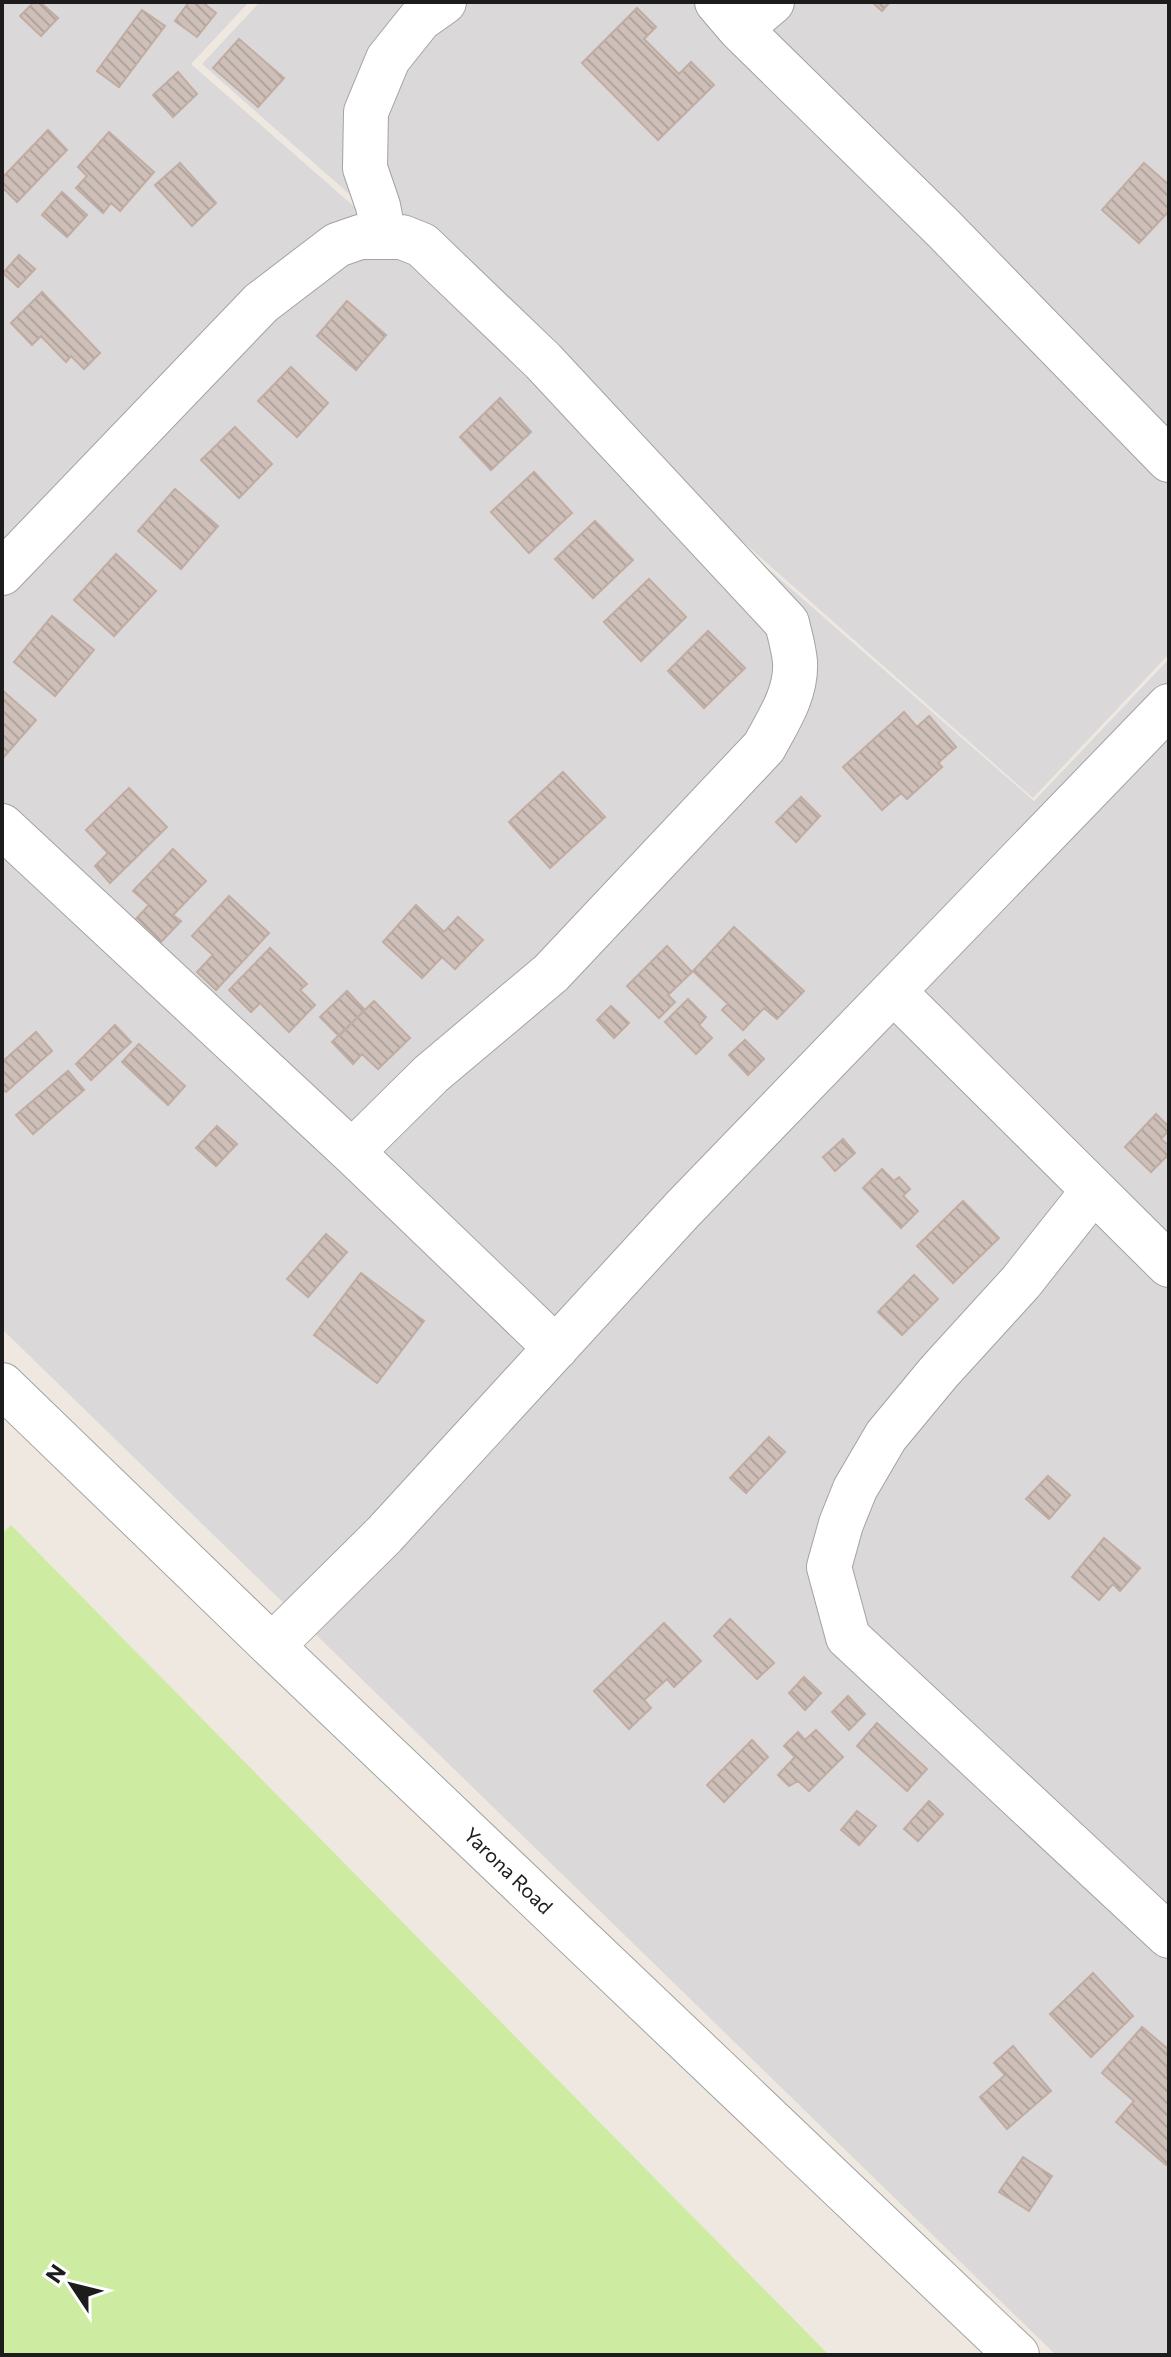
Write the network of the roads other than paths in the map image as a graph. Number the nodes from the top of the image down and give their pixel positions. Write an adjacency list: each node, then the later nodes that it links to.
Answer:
1 (444, 2): 3 (street)
2 (743, 11): 4 (street)
3 (384, 237): 5 (street); 9 (street)
4 (1169, 460)
5 (2, 573)
6 (1169, 706): 8 (street)
7 (2, 826): 9 (street)
8 (894, 992): 10 (street); 12 (street)
9 (352, 1152): 12 (street)
10 (1093, 1191): 11 (street); 15 (street)
11 (1169, 1265)
12 (556, 1348): 14 (street)
13 (2, 1385): 14 (street, Yarona Road)
14 (272, 1646): 16 (street, Yarona Road)
15 (1169, 1936)
16 (1017, 2355)

